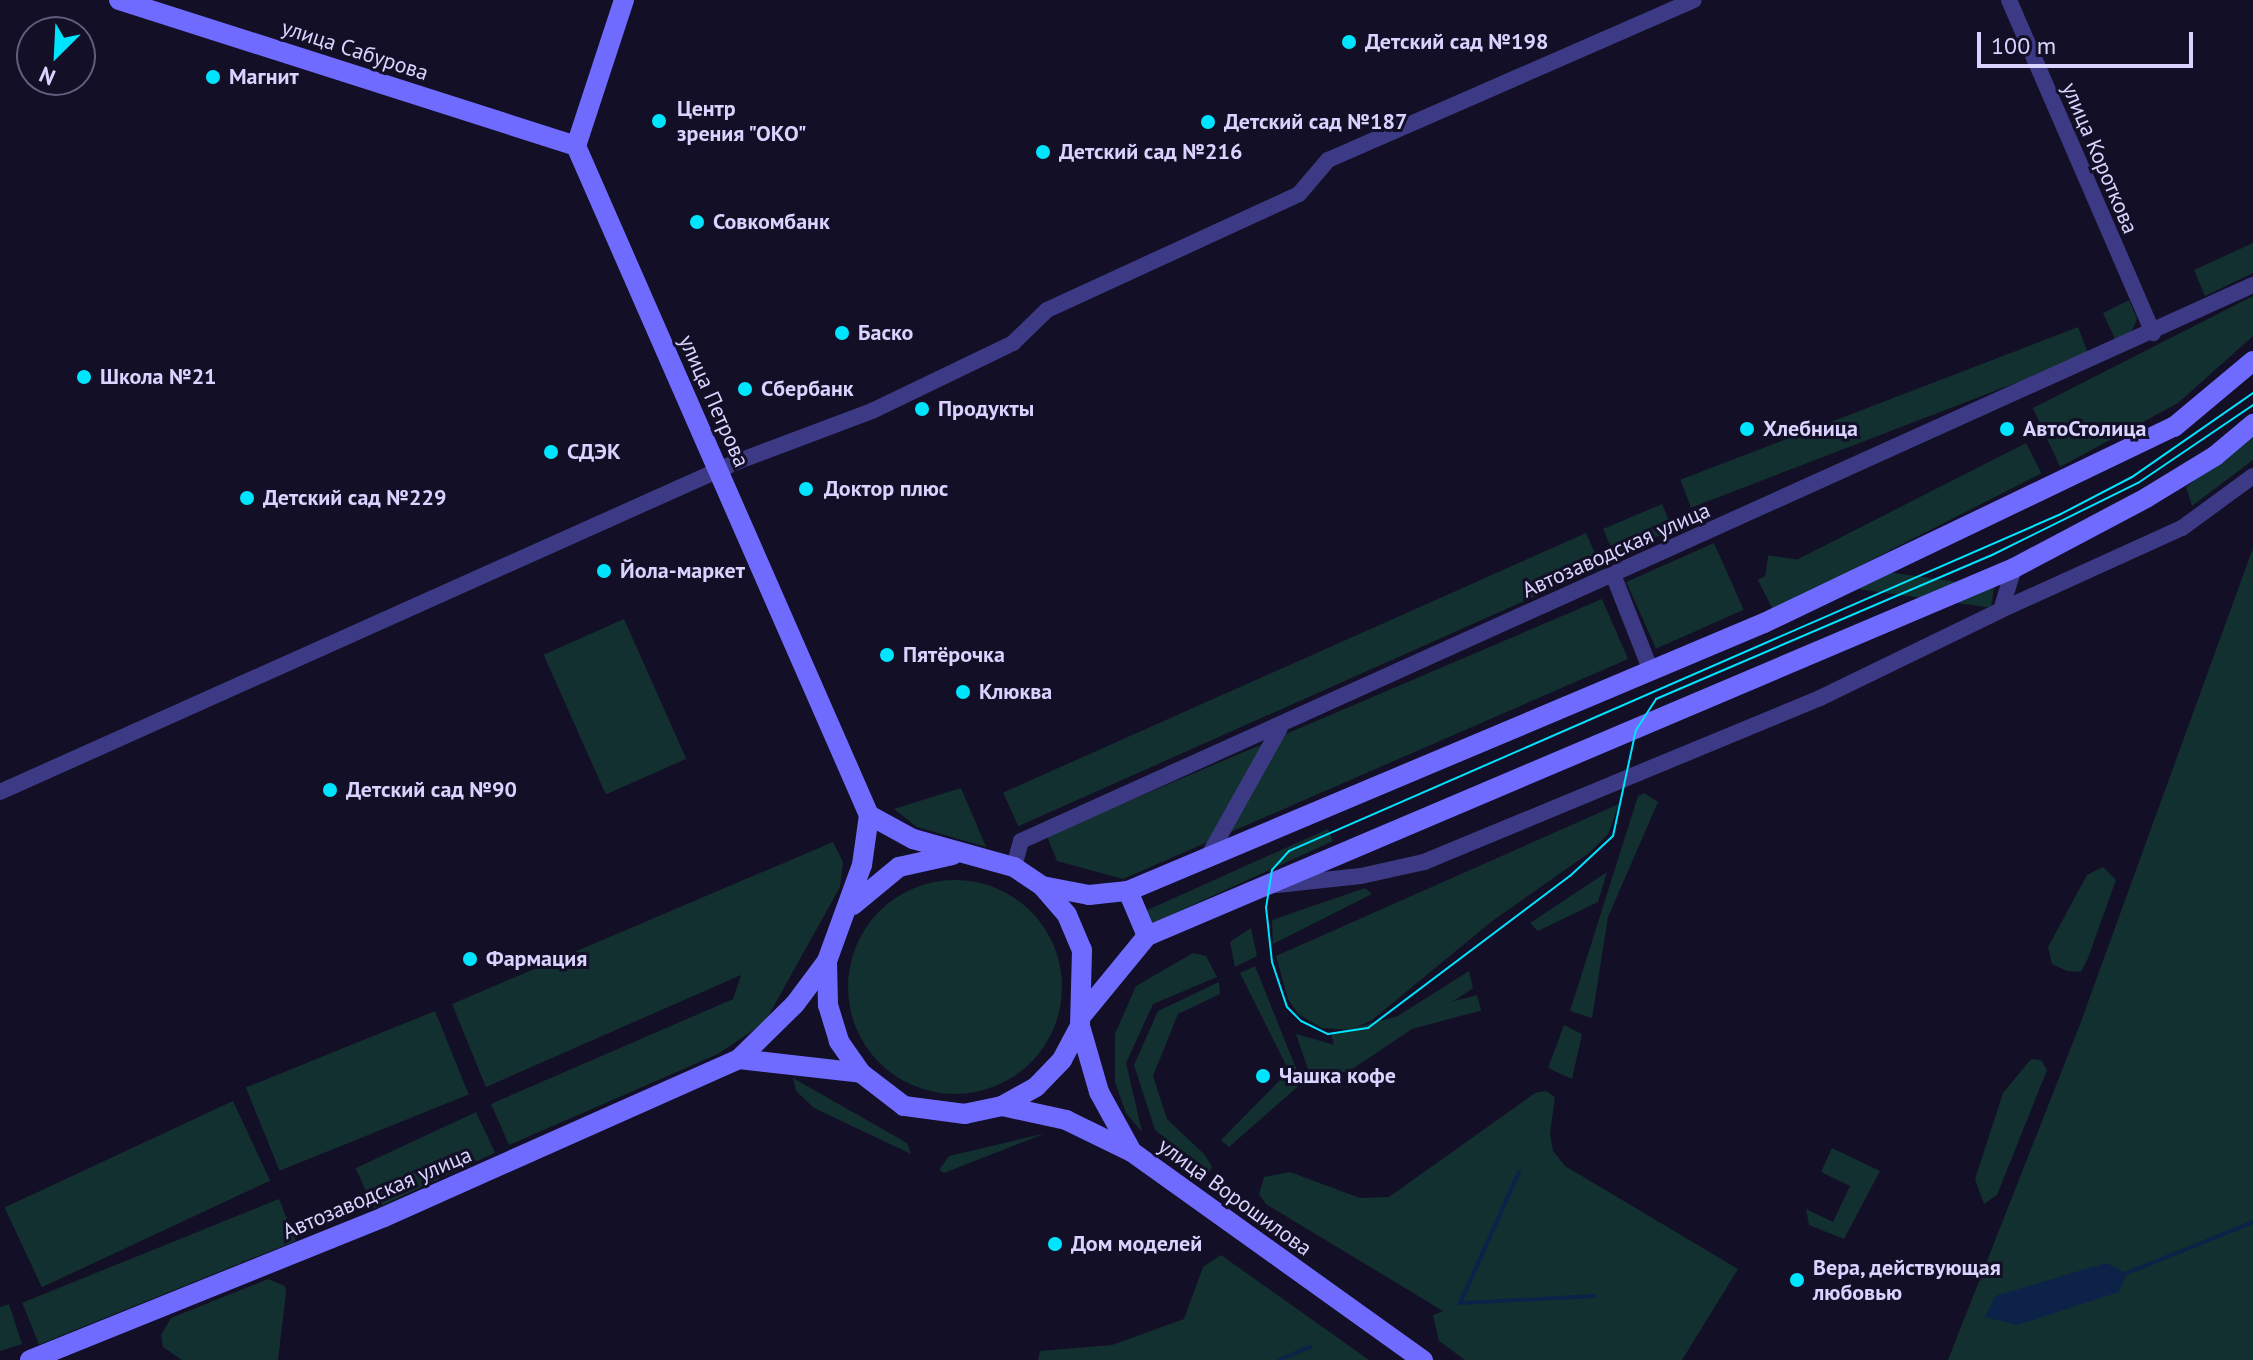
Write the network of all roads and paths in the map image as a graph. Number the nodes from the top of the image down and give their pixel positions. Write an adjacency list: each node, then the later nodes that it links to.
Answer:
1 (119, 0): 5 (main road, улица Сабурова)
2 (624, 0): 5 (main road)
3 (1694, 0): 10 (street)
4 (2009, 0): 7 (street, улица Короткова)
5 (576, 146): 10 (main road, улица Петрова)
6 (2253, 285): 7 (street, Автозаводская улица)
7 (2153, 333): 13 (street, Автозаводская улица)
8 (2253, 361): 15 (main road)
9 (2253, 424): 12 (main road)
10 (718, 472): 17 (street); 18 (main road, улица Петрова)
11 (2253, 476): 14 (street)
12 (2014, 568): 14 (street); 23 (main road)
13 (1614, 577): 15 (street); 16 (street, Автозаводская улица)
14 (2001, 610): 23 (street)
15 (1651, 671): 20 (main road)
16 (1280, 728): 20 (street); 21 (street, Автозаводская улица)
17 (0, 792)
18 (869, 815): 19 (main road); 25 (main road)
19 (965, 854): 21 (main road); 25 (main road)
20 (1209, 855): 24 (main road)
21 (1014, 867): 22 (main road)
22 (1042, 886): 24 (main road); 28 (main road)
23 (1259, 887): 26 (main road)
24 (1128, 891): 26 (main road)
25 (848, 911): 27 (main road)
26 (1147, 936): 28 (main road)
27 (827, 961): 29 (main road); 30 (main road)
28 (1081, 1020): 31 (main road); 32 (main road, улица Ворошилова)
29 (739, 1059): 30 (main road); 33 (main road, Автозаводская улица)
30 (861, 1073): 31 (main road)
31 (1002, 1106): 32 (main road)
32 (1132, 1152): 34 (main road, улица Ворошилова)
33 (30, 1360)
34 (1423, 1360)

